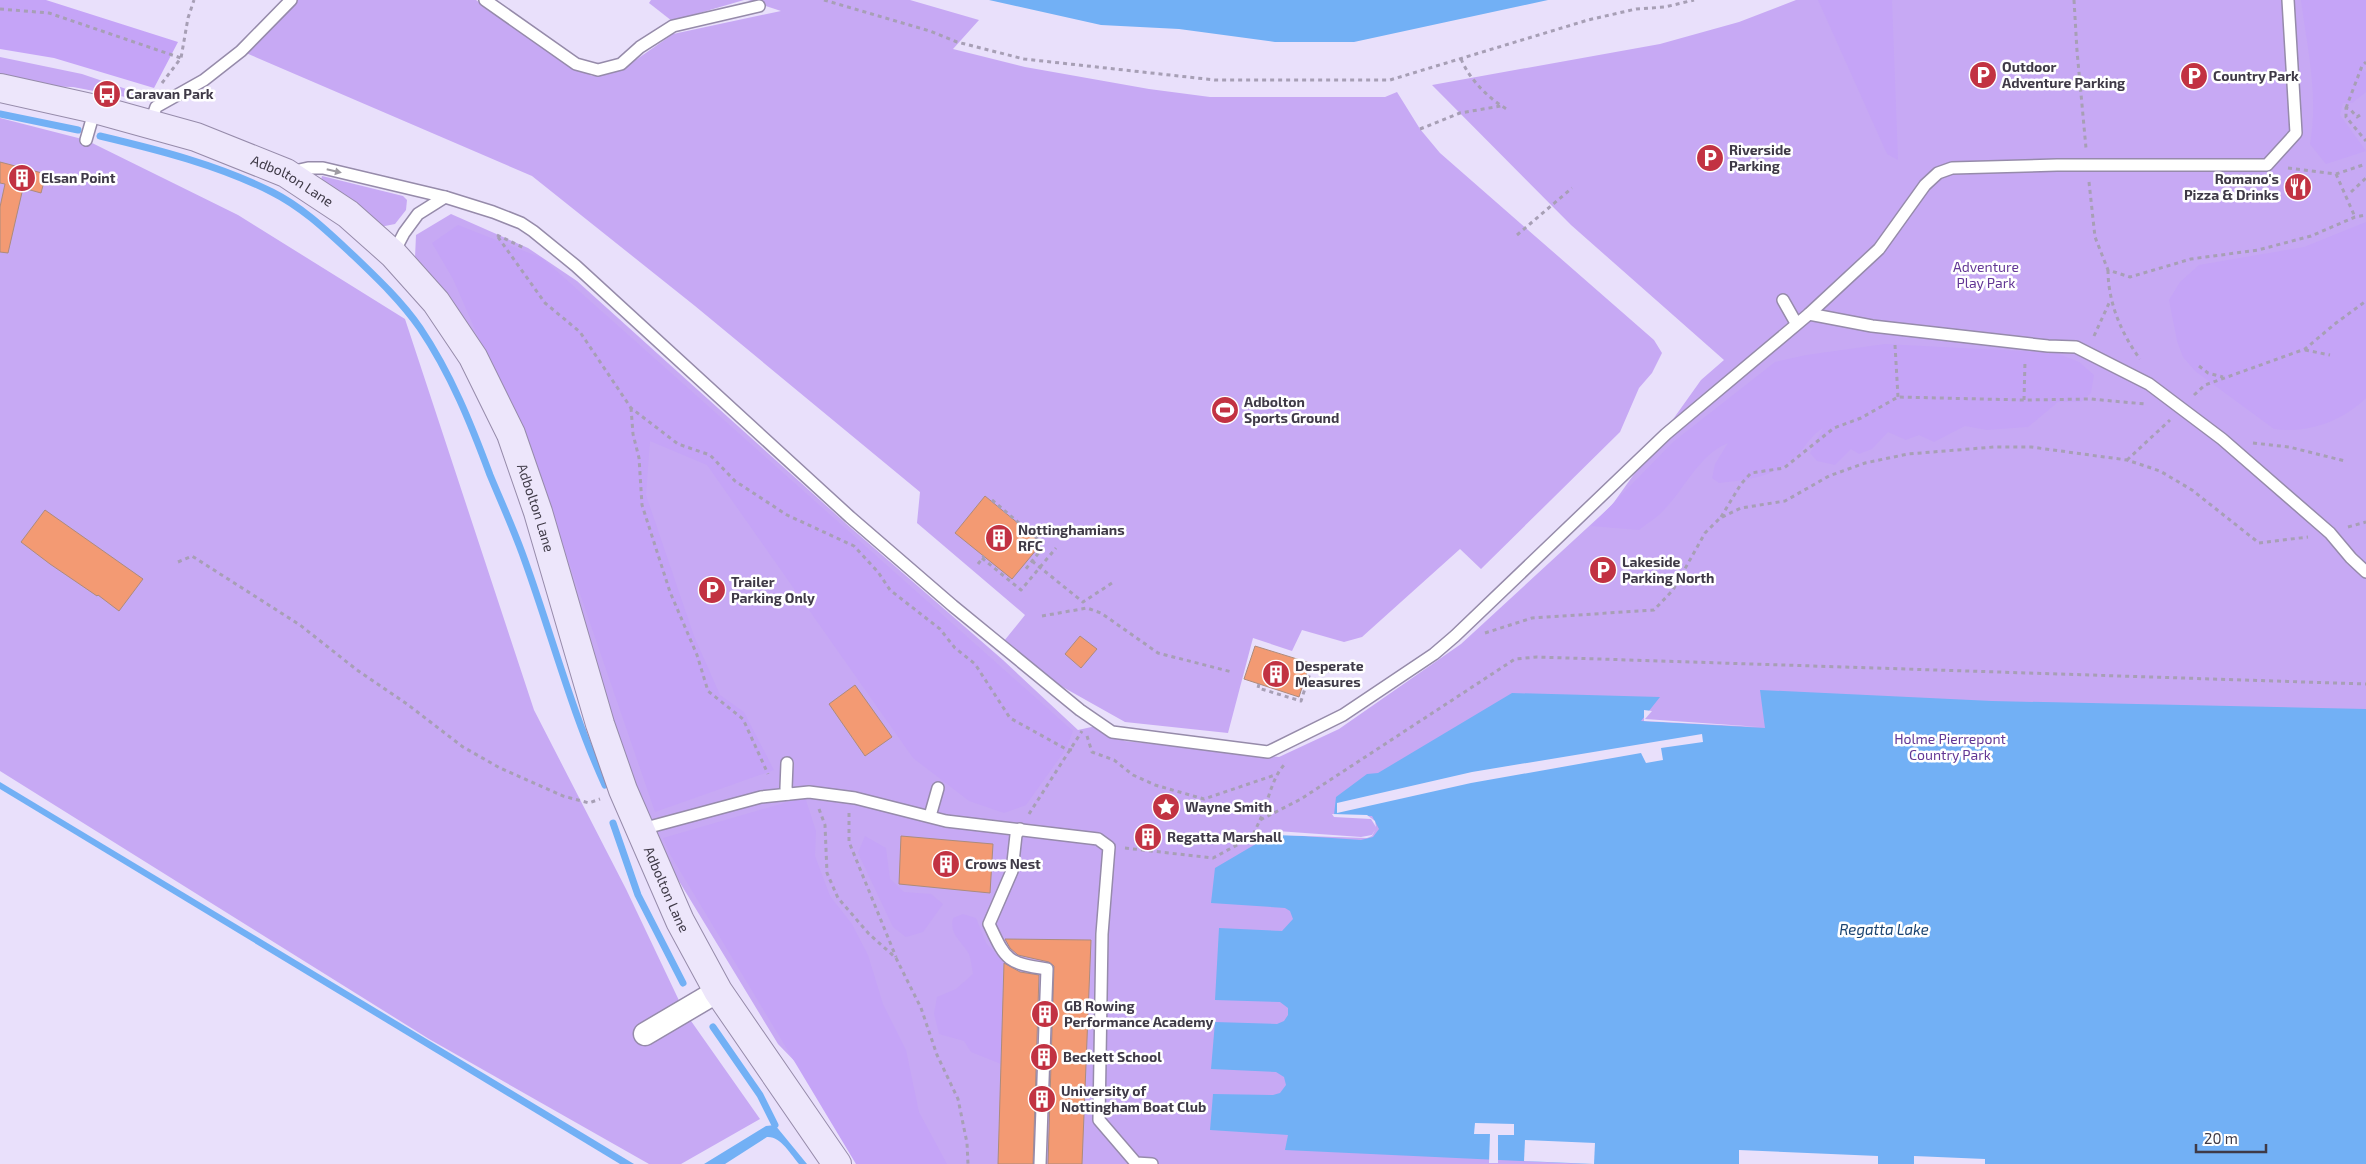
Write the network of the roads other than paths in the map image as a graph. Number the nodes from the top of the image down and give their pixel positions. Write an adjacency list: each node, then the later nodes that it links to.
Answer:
1 (291, 0): 7 (lane)
2 (485, 0): 4 (lane)
3 (2288, 0): 13 (lane)
4 (759, 6)
5 (0, 88): 6 (street, Adbolton Lane)
6 (95, 109): 7 (street, Adbolton Lane); 8 (lane)
7 (150, 124): 9 (street, Adbolton Lane)
8 (86, 140)
9 (286, 173): 10 (lane, one-way to 10); 11 (street, Adbolton Lane)
10 (445, 197): 11 (lane); 14 (lane)
11 (394, 254): 20 (street, Adbolton Lane)
12 (1782, 300): 14 (lane)
13 (1809, 314): 14 (lane); 15 (lane)
14 (1796, 323)
15 (2366, 572)
16 (787, 763): 18 (lane)
17 (938, 788): 19 (lane)
18 (783, 795): 19 (lane); 20 (lane)
19 (930, 816): 21 (lane)
20 (642, 829): 22 (street, Adbolton Lane)
21 (1020, 829): 25 (lane); 26 (lane)
22 (718, 992): 23 (street); 24 (street, Adbolton Lane)
23 (645, 1034)
24 (837, 1164)
25 (1040, 1164)
26 (1152, 1164)

